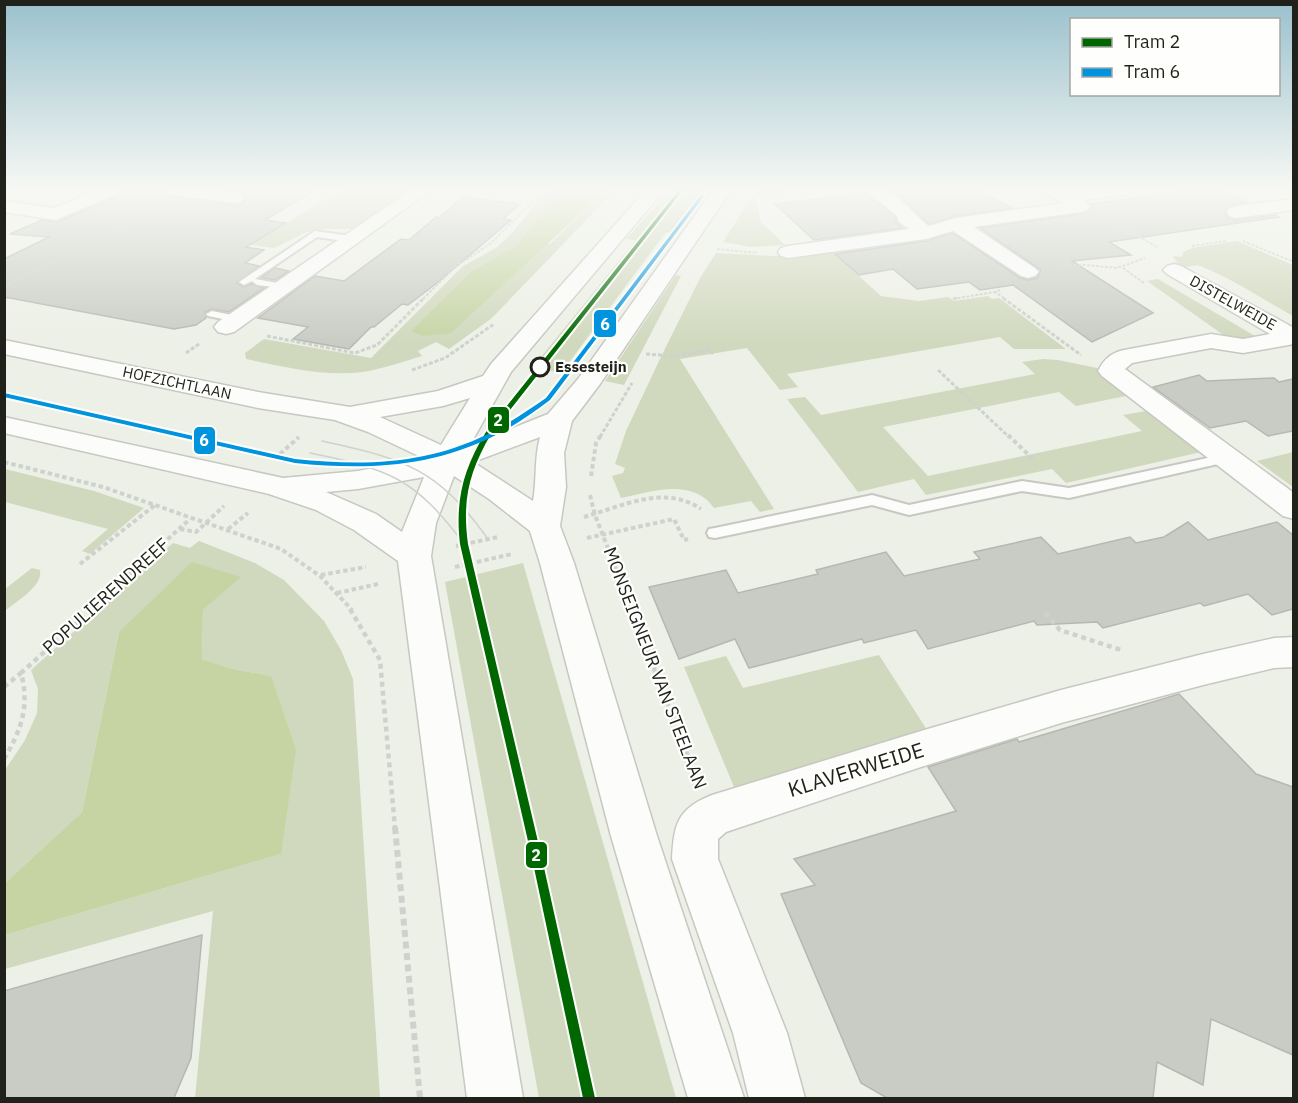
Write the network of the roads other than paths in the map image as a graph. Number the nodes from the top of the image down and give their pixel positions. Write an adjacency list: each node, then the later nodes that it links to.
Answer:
1 (304, 241): 10 (lane)
2 (348, 241): 12 (main road)
3 (610, 241): 16 (main road)
4 (686, 241): 18 (main road)
5 (864, 241): 7 (main road)
6 (982, 241): 9 (main road)
7 (788, 252)
8 (1174, 270): 14 (main road, DISTELWEIDE)
9 (1028, 272)
10 (244, 282)
11 (257, 282): 12 (lane)
12 (285, 287): 13 (main road)
13 (225, 320)
14 (1293, 337): 20 (main road)
15 (4, 347): 17 (main road, HOFZICHTLAAN)
16 (493, 381): 17 (main road); 21 (main road)
17 (349, 415): 21 (main road)
18 (558, 420): 21 (main road); 25 (main road)
19 (4, 424): 22 (main road)
20 (1226, 458): 23 (main road); 24 (lane)
21 (448, 462): 22 (main road); 25 (main road); 26 (main road)
22 (276, 486): 26 (main road)
23 (1293, 509)
24 (715, 533)
25 (547, 536): 29 (main road)
26 (415, 565): 28 (main road)
27 (1293, 652): 30 (main road, KLAVERWEIDE)
28 (495, 1098)
29 (716, 1098)
30 (777, 1098)

